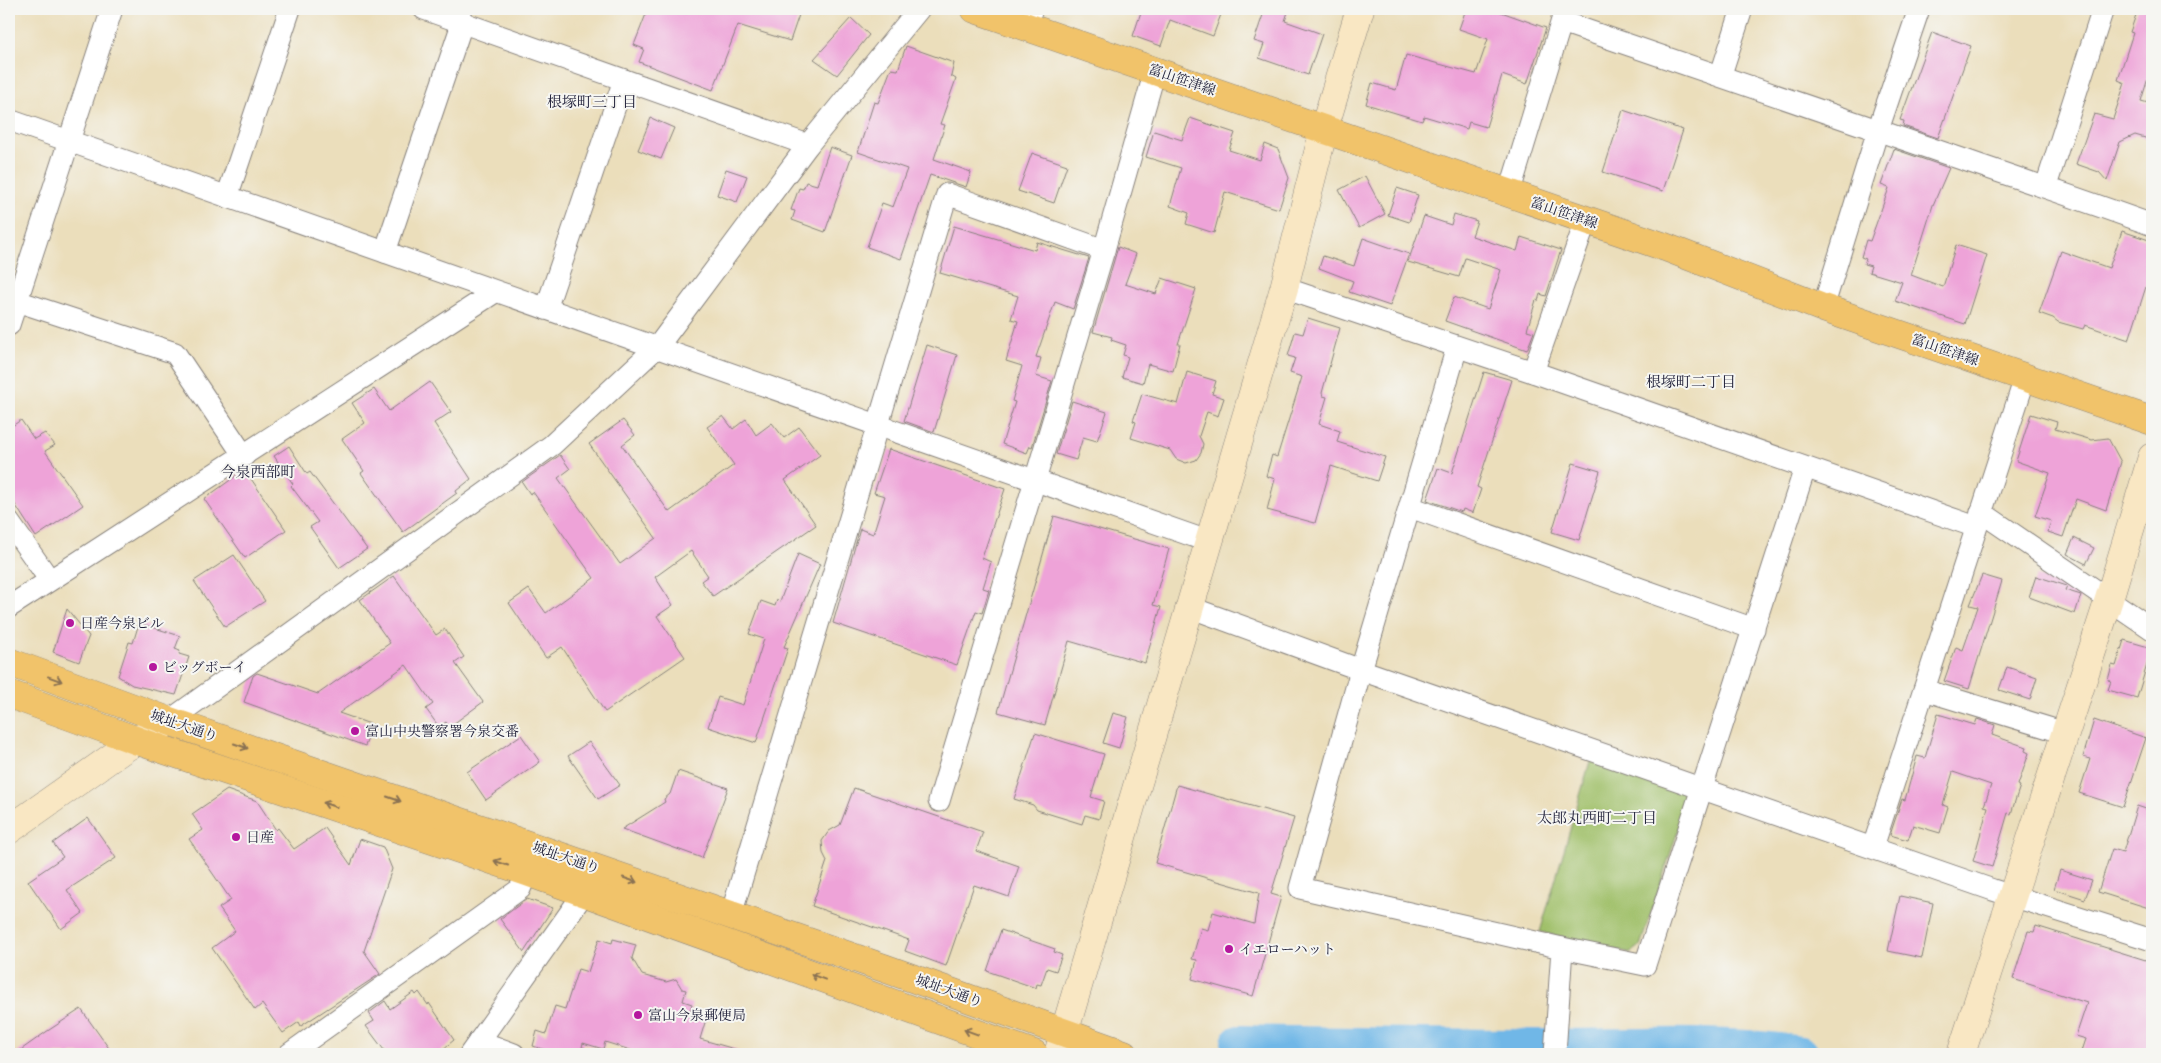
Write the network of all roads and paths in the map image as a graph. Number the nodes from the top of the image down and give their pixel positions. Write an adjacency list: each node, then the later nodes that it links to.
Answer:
1 (112, 9): 19 (street)
2 (290, 9): 23 (street)
3 (424, 9): 12 (street)
4 (920, 9): 20 (street)
5 (975, 9): 11 (main road, 富山笹津線)
6 (1360, 9): 17 (street)
7 (1742, 9): 14 (street)
8 (1920, 9): 18 (street)
9 (2103, 9): 21 (street)
10 (1564, 16): 14 (street); 22 (street)
11 (1028, 17): 13 (main road, 富山笹津線)
12 (463, 22): 15 (street); 27 (street)
13 (1155, 71): 17 (main road, 富山笹津線); 26 (street)
14 (1721, 74): 18 (street)
15 (624, 80): 20 (street); 32 (street)
16 (9, 120): 19 (street)
17 (1324, 129): 22 (main road, 富山笹津線); 28 (street)
18 (1878, 130): 21 (street); 31 (street)
19 (68, 141): 23 (street); 30 (street)
20 (808, 145): 34 (street)
21 (2046, 186): 25 (street)
22 (1509, 194): 24 (main road, 富山笹津線)
23 (227, 197): 27 (street)
24 (1586, 220): 31 (main road, 富山笹津線); 36 (street)
25 (2152, 225)
26 (1104, 250): 39 (street); 43 (street)
27 (385, 252): 29 (street)
28 (1284, 288): 35 (street); 47 (street)
29 (495, 292): 32 (street); 40 (street)
30 (17, 300): 33 (street); 40 (street)
31 (1823, 308): 37 (main road, 富山笹津線)
32 (546, 309): 34 (street)
33 (9, 325)
34 (658, 346): 39 (street); 58 (street)
35 (1457, 347): 36 (street); 44 (street)
36 (1533, 372): 42 (street)
37 (2025, 378): 38 (main road, 富山笹津線); 45 (street)
38 (2152, 421)
39 (877, 425): 43 (street); 68 (street)
40 (244, 456): 48 (street)
41 (2152, 456): 49 (street)
42 (1805, 468): 45 (street); 52 (street)
43 (1034, 480): 47 (street); 62 (street)
44 (1410, 508): 52 (street); 55 (street)
45 (1978, 519): 49 (street); 56 (street)
46 (9, 522): 48 (street)
47 (1210, 542): 51 (street)
48 (50, 579): 50 (street)
49 (2109, 599): 53 (street); 59 (street)
50 (9, 607)
51 (1192, 608): 55 (street); 71 (street)
52 (1754, 629): 61 (street)
53 (2152, 629)
54 (9, 662): 58 (main road, 城址大通り, one-way to 58)
55 (1361, 670): 61 (street); 70 (street)
56 (1924, 690): 59 (street); 64 (street)
57 (9, 694): 60 (main road, 城址大通り)
58 (169, 721): 60 (street); 68 (main road, 城址大通り, one-way to 68)
59 (2065, 733): 67 (street)
60 (138, 741): 63 (street); 65 (main road, 城址大通り, one-way to 60)
61 (1702, 788): 64 (street); 70 (street)
62 (939, 801)
63 (9, 830)
64 (1873, 847): 67 (street)
65 (528, 872): 66 (main road, 城址大通り); 73 (street)
66 (584, 893): 72 (street); 75 (main road, 城址大通り, one-way to 66)
67 (2012, 897): 69 (street); 78 (street)
68 (730, 915): 71 (main road, 城址大通り)
69 (2152, 940)
70 (1562, 948): 77 (street)
71 (1061, 1043): 76 (main road, 城址大通り)
72 (474, 1048): 74 (street)
73 (289, 1054)
74 (514, 1054)
75 (1034, 1054)
76 (1124, 1054)
77 (1555, 1054)
78 (1961, 1054)

